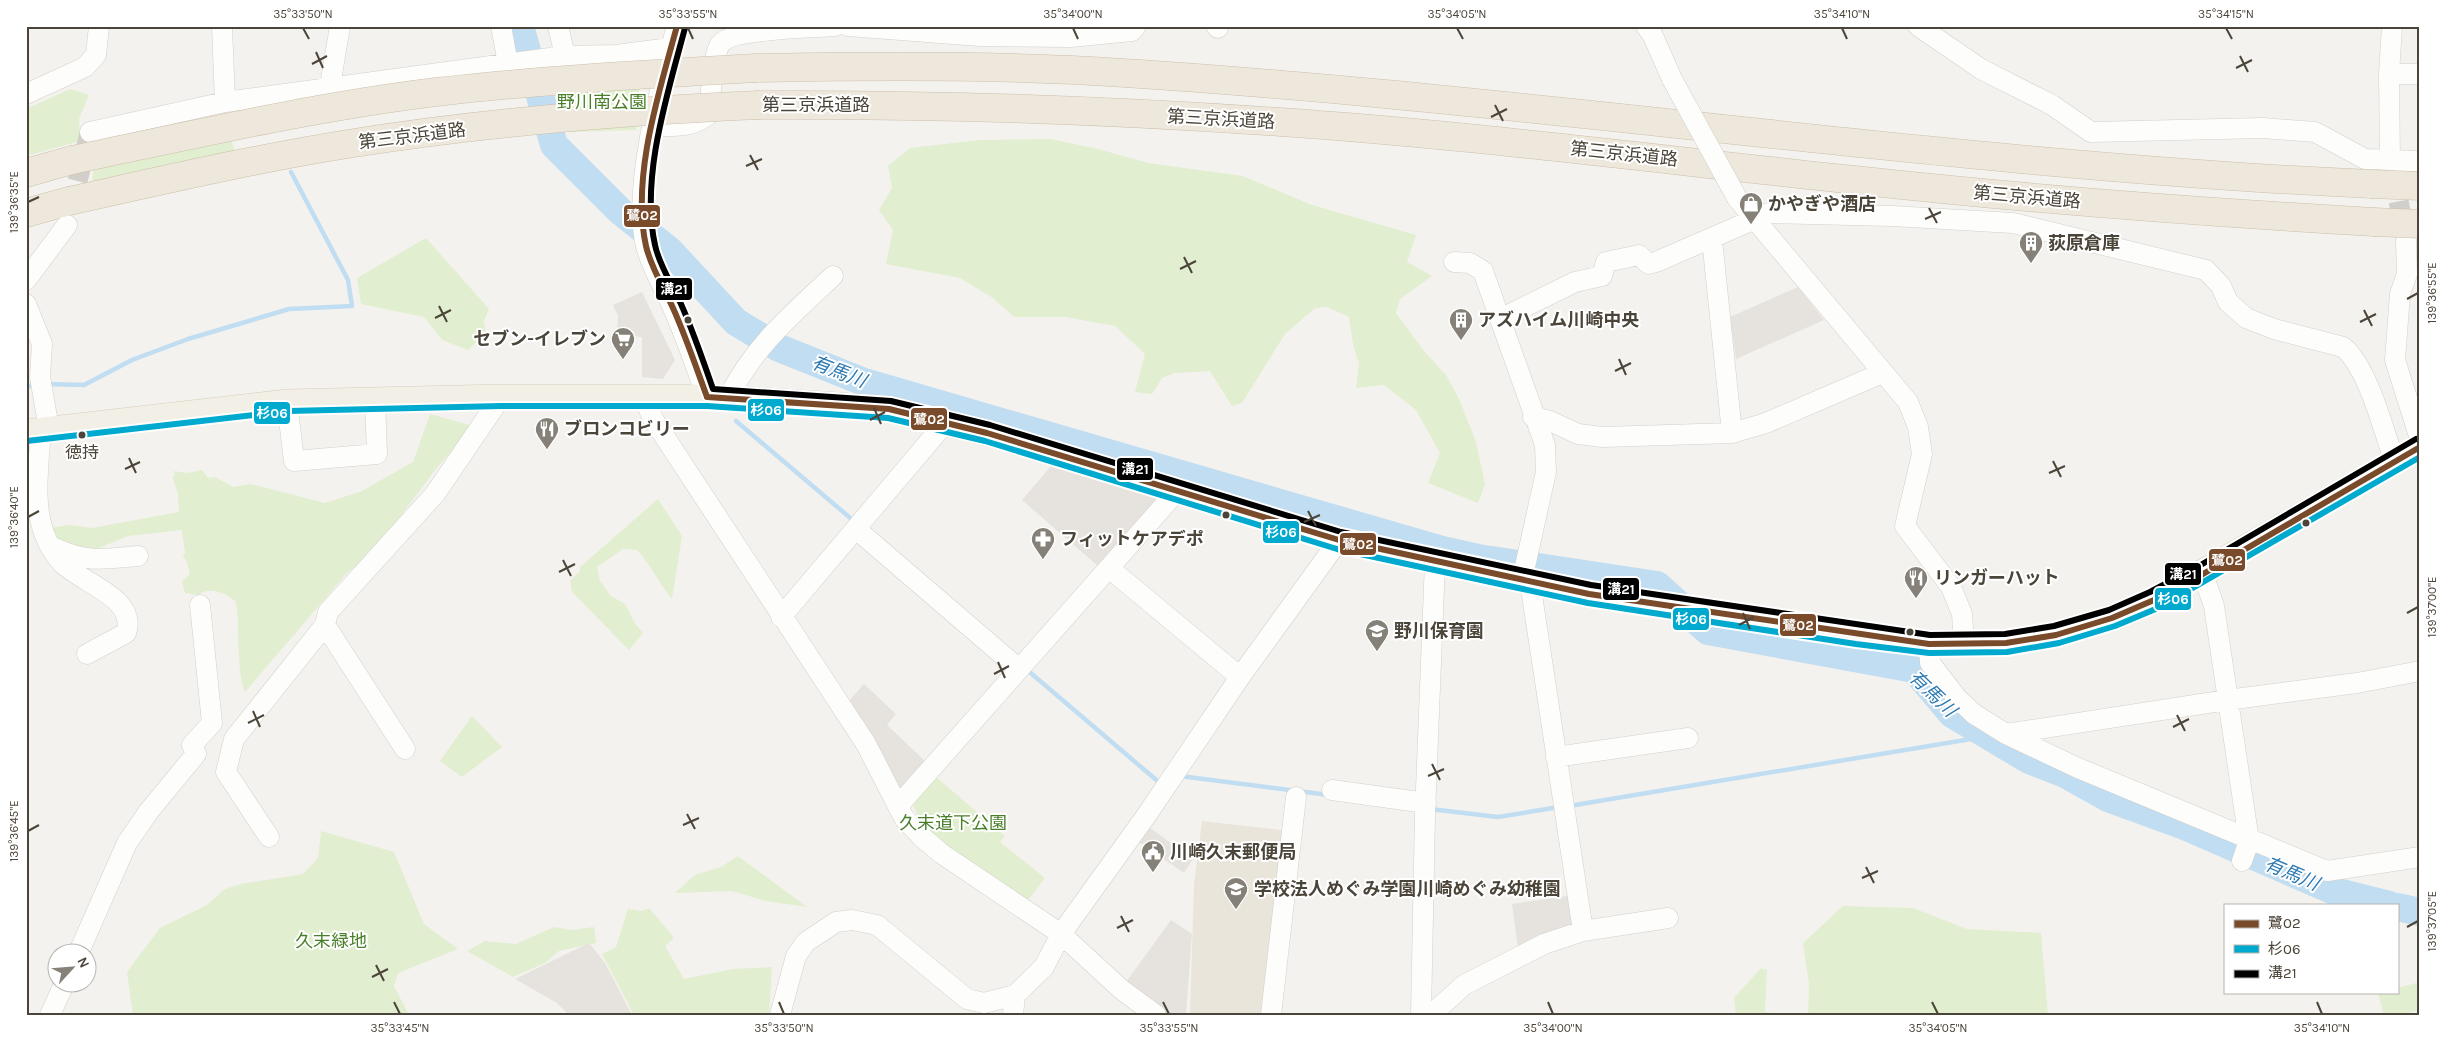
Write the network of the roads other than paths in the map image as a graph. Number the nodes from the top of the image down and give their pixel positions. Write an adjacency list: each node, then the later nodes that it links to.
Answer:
1 (99, 26): 19 (street)
2 (222, 26): 20 (street)
3 (340, 26): 18 (street)
4 (501, 26): 15 (street)
5 (558, 26): 14 (street)
6 (677, 26): 13 (street)
7 (835, 26): 21 (street)
8 (848, 26): 9 (street)
9 (1136, 26)
10 (1918, 26): 23 (street)
11 (2392, 26): 16 (street)
12 (1651, 29): 29 (street, bridge)
13 (670, 48): 14 (street); 21 (street)
14 (565, 56): 15 (street)
15 (508, 64): 18 (street)
16 (2389, 74): 17 (street); 23 (street)
17 (2420, 74)
18 (330, 86): 20 (street)
19 (26, 94)
20 (225, 102): 22 (street)
21 (654, 126): 40 (street)
22 (90, 132)
23 (2390, 160): 24 (street)
24 (2420, 161)
25 (26, 173): 26 (highway, 第三京浜道路, bridge)
26 (2420, 186)
27 (26, 213): 28 (highway, 第三京浜道路)
28 (68, 213): 30 (highway, 第三京浜道路, bridge); 34 (street)
29 (1754, 221): 31 (street); 37 (street); 49 (street)
30 (2413, 232): 47 (street)
31 (1712, 239): 36 (street); 46 (street)
32 (1454, 262): 36 (street)
33 (833, 276): 40 (street)
34 (26, 280)
35 (26, 304): 45 (street)
36 (1500, 319): 43 (street)
37 (1882, 373): 46 (street); 63 (street)
38 (501, 397): 39 (main road); 41 (main road); 61 (street)
39 (644, 398): 40 (main road); 60 (street)
40 (717, 398): 44 (main road)
41 (375, 400): 42 (main road); 42 (street)
42 (287, 402): 45 (main road)
43 (1533, 417): 46 (street); 57 (street)
44 (945, 423): 50 (main road); 51 (street)
45 (39, 431): 53 (street)
46 (1732, 433)
47 (2420, 439)
48 (2420, 447): 49 (main road)
49 (2395, 463): 58 (main road)
50 (1177, 491): 52 (main road); 56 (street)
51 (856, 529): 60 (street); 65 (street)
52 (1339, 540): 55 (main road); 67 (street)
53 (51, 546): 54 (street); 64 (street)
54 (138, 556)
55 (1435, 561): 57 (main road); 75 (street)
56 (1108, 568): 65 (street); 67 (street)
57 (1525, 572): 62 (main road); 72 (street)
58 (2203, 574): 63 (main road); 68 (street)
59 (200, 605): 83 (street)
60 (781, 617): 76 (street)
61 (326, 625): 71 (street); 77 (street)
62 (1929, 644): 63 (main road); 69 (street)
63 (1964, 644)
64 (87, 654)
65 (1019, 669): 76 (street)
66 (2420, 671): 68 (street)
67 (1240, 677): 82 (street)
68 (2227, 700): 69 (street); 78 (street)
69 (2006, 734): 78 (street)
70 (1688, 738): 72 (street)
71 (405, 749)
72 (1556, 757): 81 (street)
73 (1332, 790): 75 (street)
74 (1296, 797): 89 (street)
75 (1426, 803): 90 (street)
76 (898, 806): 82 (street)
77 (269, 837)
78 (2246, 849): 79 (street)
79 (2420, 857)
80 (1668, 918): 81 (street)
81 (1583, 931): 91 (street)
82 (1061, 934): 85 (street); 88 (street)
83 (82, 944)
84 (59, 994): 86 (street)
85 (1014, 1005): 87 (street)
86 (50, 1015)
87 (780, 1015)
88 (1156, 1015)
89 (1271, 1015)
90 (1421, 1015)
91 (1431, 1015)

